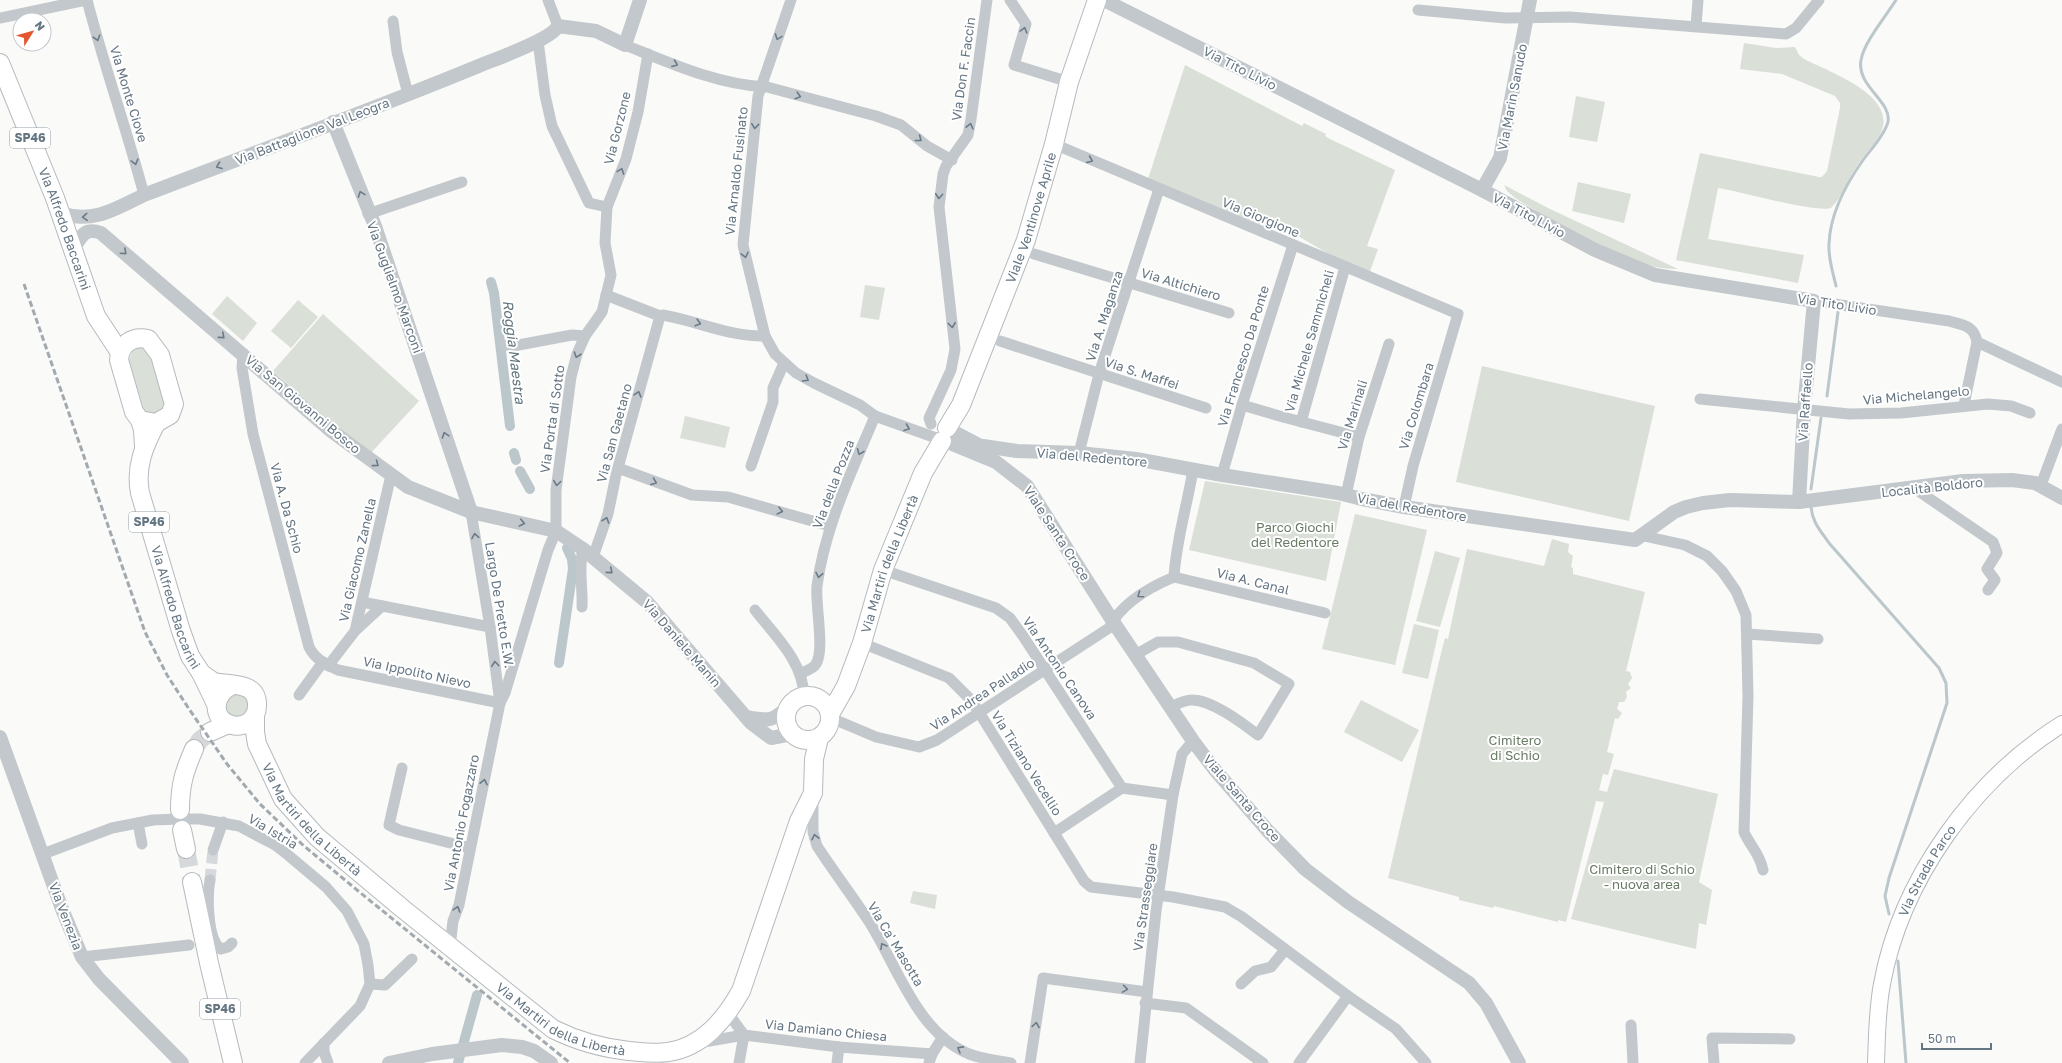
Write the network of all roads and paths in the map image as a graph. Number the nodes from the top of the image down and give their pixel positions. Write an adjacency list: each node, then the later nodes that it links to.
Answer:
1 (87, 0): 13 (street); 31 (street, Via Monte Ciove, one-way to 31)
2 (548, 0): 16 (street)
3 (640, 0): 19 (street)
4 (790, 0): 23 (street, Via Arnaldo Fusinato, one-way to 23)
5 (987, 0): 27 (street, Via Don F. Faccin, one-way to 5)
6 (1010, 0): 22 (street, one-way to 6)
7 (1096, 0): 22 (main road, Viale Ventinove Aprile)
8 (1104, 0): 30 (street, Via Tito Livio)
9 (1530, 0): 14 (street, Via Marin Sanudo)
10 (1698, 0): 17 (street)
11 (1819, 0): 17 (street)
12 (1418, 10): 14 (street)
13 (0, 18)
14 (1527, 19): 17 (street); 30 (street, Via Marin Sanudo)
15 (393, 21): 24 (street)
16 (558, 26): 18 (street, Via Battaglione Val Leogra); 19 (street)
17 (1696, 26)
18 (538, 40): 24 (street, Via Battaglione Val Leogra); 32 (street)
19 (625, 44): 20 (street)
20 (648, 54): 23 (street, one-way to 23); 32 (street, Via Gorzone, one-way to 20)
21 (0, 63): 34 (main road, Via Alfredo Baccarini / SP46)
22 (1064, 81): 26 (main road, Viale Ventinove Aprile)
23 (760, 87): 27 (street, one-way to 27); 48 (street, Via Arnaldo Fusinato, one-way to 48)
24 (408, 94): 25 (street, Via Battaglione Val Leogra)
25 (333, 122): 31 (street, Via Battaglione Val Leogra, one-way to 31); 35 (street, Via Guglielmo Marconi, one-way to 25)
26 (1054, 144): 29 (street, Via Giorgione, one-way to 29); 68 (main road, Viale Ventinove Aprile)
27 (952, 160): 68 (street, Via Don F. Faccin, one-way to 68)
28 (462, 182): 35 (street)
29 (1158, 189): 37 (street, Via Giorgione); 41 (street, Via A. Maganza)
30 (1482, 190): 43 (street, Via Tito Livio)
31 (144, 195): 33 (street, Via Battaglione Val Leogra)
32 (607, 207): 42 (street, Via Gorzone)
33 (111, 212): 34 (street, Via Battaglione Val Leogra, one-way to 34); 36 (street)
34 (60, 213): 38 (main road, Via Alfredo Baccarini / SP46)
35 (368, 214): 72 (street, Via Guglielmo Marconi, one-way to 35)
36 (101, 233): 38 (street); 54 (street, Via San Giovanni Bosco, one-way to 54)
37 (1293, 245): 40 (street, Via Giorgione); 59 (street, Via Francesco Da Ponte)
38 (73, 249): 53 (main road, Via Alfredo Baccarini / SP46)
39 (1034, 254): 41 (street, Via Altichiero)
40 (1345, 266): 45 (street, Via Giorgione); 66 (street, Via Michele Sammicheli)
41 (1129, 283): 44 (street, Via Altichiero); 56 (street, Via A. Maganza)
42 (606, 295): 46 (street); 47 (street, Via Porta di Sotto)
43 (1814, 302): 50 (street, Via Tito Livio); 62 (street, Via Raffaello)
44 (1229, 313)
45 (1458, 314): 86 (street, Via Colombara)
46 (660, 316): 48 (street, one-way to 48); 76 (street, Via San Gaetano, one-way to 46)
47 (585, 336): 52 (street); 89 (street, Via Porta di Sotto, one-way to 89)
48 (765, 336): 55 (street, Via Arnaldo Fusinato)
49 (1000, 341): 56 (street, Via S. Maffei)
50 (1977, 342): 57 (street); 60 (street)
51 (1389, 344): 69 (street, Via Marinali)
52 (504, 345)
53 (126, 346): 65 (main road); 65 (main road, Via Alfredo Baccarini / SP46)
54 (242, 353): 78 (street, Via San Giovanni Bosco, one-way to 78); 107 (street, Via A. Da Schio)
55 (784, 363): 64 (street, Via Arnaldo Fusinato, one-way to 64); 75 (street)
56 (1099, 374): 61 (street, Via S. Maffei); 73 (street, Via A. Maganza)
57 (2062, 382)
58 (1700, 399): 62 (street, Via Michelangelo)
59 (1242, 405): 66 (street); 79 (street, Via Francesco Da Ponte)
60 (1964, 405): 62 (street, Via Michelangelo); 63 (street, Via Michelangelo)
61 (1206, 408)
62 (1804, 410): 85 (street, Via Raffaello)
63 (2030, 413)
64 (875, 416): 68 (street, Via Arnaldo Fusinato, one-way to 68); 88 (street, Via della Pozza, one-way to 88)
65 (143, 418): 109 (main road, Via Alfredo Baccarini / SP46)
66 (1301, 422): 69 (street)
67 (2062, 429): 80 (street)
68 (942, 434): 70 (street, Viale Santa Croce); 74 (street, Viale Santa Croce); 92 (main road, Via Martiri della Libertà)
69 (1359, 437): 82 (street, Via Marinali)
70 (983, 446): 71 (street, Via del Redentore); 74 (street, Viale Santa Croce)
71 (1017, 451): 73 (street, Via del Redentore); 74 (street)
72 (451, 453): 84 (street, Via Guglielmo Marconi); 87 (street, Via Guglielmo Marconi)
73 (1079, 453): 77 (street, Via del Redentore)
74 (999, 461): 100 (street, Viale Santa Croce)
75 (751, 466)
76 (618, 468): 88 (street, one-way to 88); 91 (street, Via San Gaetano, one-way to 76)
77 (1193, 470): 79 (street, Via del Redentore); 93 (street)
78 (391, 475): 84 (street, Via San Giovanni Bosco); 95 (street, Via Giacomo Zanella)
79 (1222, 475): 82 (street, Via del Redentore)
80 (2041, 485): 81 (street, Località Boldoro); 83 (street, Località Boldoro)
81 (1914, 488): 85 (street, Località Boldoro); 94 (street)
82 (1346, 495): 86 (street, Via del Redentore)
83 (2062, 498)
84 (441, 501): 87 (street, Via San Giovanni Bosco)
85 (1803, 501): 90 (street)
86 (1404, 507): 90 (street, Via del Redentore)
87 (471, 512): 89 (street, Via San Giovanni Bosco, one-way to 89); 101 (street, Largo De Pretto E.W., one-way to 87)
88 (830, 526): 110 (street, Via della Pozza, one-way to 110)
89 (556, 531): 91 (street, Via Daniele Manin); 113 (street)
90 (1644, 536): 103 (street)
91 (588, 553): 97 (street, Via San Gaetano); 119 (street, Via Daniele Manin, one-way to 119)
92 (883, 570): 105 (main road, Via Martiri della Libertà); 108 (street, Via Antonio Canova)
93 (1174, 577): 99 (street, Via A. Canal); 100 (street, Via Andrea Palladio, one-way to 100)
94 (1988, 590)
95 (362, 602): 96 (street); 102 (street, Via Giacomo Zanella)
96 (382, 606): 101 (street); 102 (street)
97 (582, 606)
98 (755, 610): 110 (street)
99 (1325, 613)
100 (1112, 620): 106 (street, Viale Santa Croce); 108 (street, Via Andrea Palladio)
101 (490, 627): 113 (street, Largo De Pretto E.W., one-way to 101)
102 (355, 631): 107 (street, Via Giacomo Zanella)
103 (1746, 634): 104 (street); 143 (street)
104 (1818, 639)
105 (862, 643): 115 (main road, Via Martiri della Libertà); 116 (street, Via Tiziano Vecellio)
106 (1135, 654): 114 (street, Viale Santa Croce); 114 (street)
107 (325, 664): 112 (street); 113 (street, Via Ippolito Nievo)
108 (1046, 669): 116 (street, Via Andrea Palladio); 131 (street, Via Antonio Canova)
109 (201, 673): 111 (main road, Via Alfredo Baccarini); 118 (main road, Via Alfredo Baccarini / SP46)
110 (801, 673): 115 (street)
111 (233, 684): 117 (main road, Via Alfredo Baccarini); 118 (main road)
112 (299, 695)
113 (500, 703): 139 (street, Via Antonio Fogazzaro, one-way to 113)
114 (1170, 706): 126 (street, Viale Santa Croce)
115 (815, 707): 116 (street, Via Andrea Palladio); 120 (street); 123 (main road, Via Martiri della Libertà); 125 (main road, Via Martiri della Libertà)
116 (979, 712): 137 (street, Via Tiziano Vecellio)
117 (255, 715): 118 (main road); 127 (main road, Via Martiri della Libertà)
118 (225, 717): 127 (main road, Via Martiri della Libertà)
119 (746, 717): 120 (street); 122 (street, Via Daniele Manin)
120 (768, 721): 122 (street)
121 (2062, 724): 183 (main road, Via Strada Parco)
122 (767, 736): 123 (street)
123 (794, 736): 125 (main road); 130 (main road, Via Martiri della Libertà)
124 (0, 737): 142 (street, Via Venezia)
125 (819, 738): 130 (main road, Via Martiri della Libertà)
126 (1193, 741): 132 (street, Via Strasseggiare); 180 (street, Viale Santa Croce)
127 (257, 744): 148 (main road, Via Martiri della Libertà)
128 (194, 749): 133 (main road)
129 (402, 768): 139 (street)
130 (813, 785): 156 (main road, Via Martiri della Libertà); 159 (street, Via Ca' Masotta, one-way to 130)
131 (1122, 788): 132 (street); 137 (street)
132 (1173, 795): 145 (street, Via Strasseggiare)
133 (180, 810)
134 (222, 822): 135 (street, Via Istria); 141 (street); 152 (street, Via Istria)
135 (138, 823): 138 (street); 142 (street, Via Istria)
136 (182, 830): 140 (main road)
137 (1054, 833): 145 (street, Via Tiziano Vecellio)
138 (142, 844)
139 (470, 848): 148 (street, Via Antonio Fogazzaro, one-way to 139)
140 (186, 849)
141 (213, 850)
142 (43, 854): 150 (street, Via Venezia)
143 (1763, 870)
144 (201, 881): 146 (street); 166 (main road, SP46)
145 (1158, 895): 149 (street, Via Tiziano Vecellio); 155 (street, Via Strasseggiare)
146 (232, 943)
147 (190, 945): 150 (street)
148 (450, 947): 162 (main road, Via Martiri della Libertà)
149 (1285, 950): 153 (street); 154 (street, Via Tiziano Vecellio)
150 (82, 957): 167 (street, Via Venezia)
151 (412, 960): 152 (street)
152 (370, 984): 161 (street)
153 (1240, 984)
154 (1348, 996): 178 (street); 179 (street, Via Tiziano Vecellio)
155 (1146, 998): 175 (street, one-way to 155); 176 (street, Via Strasseggiare); 177 (street)
156 (728, 1013): 158 (street); 162 (main road, Via Martiri della Libertà)
157 (1631, 1025): 181 (street)
158 (744, 1035): 162 (street, Via Damiano Chiesa); 163 (street, Via Damiano Chiesa); 172 (street)
159 (943, 1037): 164 (street); 174 (street, Via Ca' Masotta, one-way to 159)
160 (1790, 1039): 182 (street)
161 (324, 1043): 168 (street); 169 (street)
162 (690, 1045)
163 (839, 1047): 164 (street, Via Damiano Chiesa); 173 (street)
164 (931, 1058)
165 (431, 1059): 170 (street); 171 (street)
166 (233, 1060)
167 (182, 1063)
168 (305, 1063)
169 (328, 1063)
170 (389, 1063)
171 (551, 1063)
172 (739, 1063)
173 (837, 1063)
174 (1011, 1063)
175 (1030, 1063)
176 (1140, 1063)
177 (1263, 1063)
178 (1299, 1063)
179 (1426, 1063)
180 (1519, 1063)
181 (1633, 1063)
182 (1714, 1063)
183 (1876, 1063)

